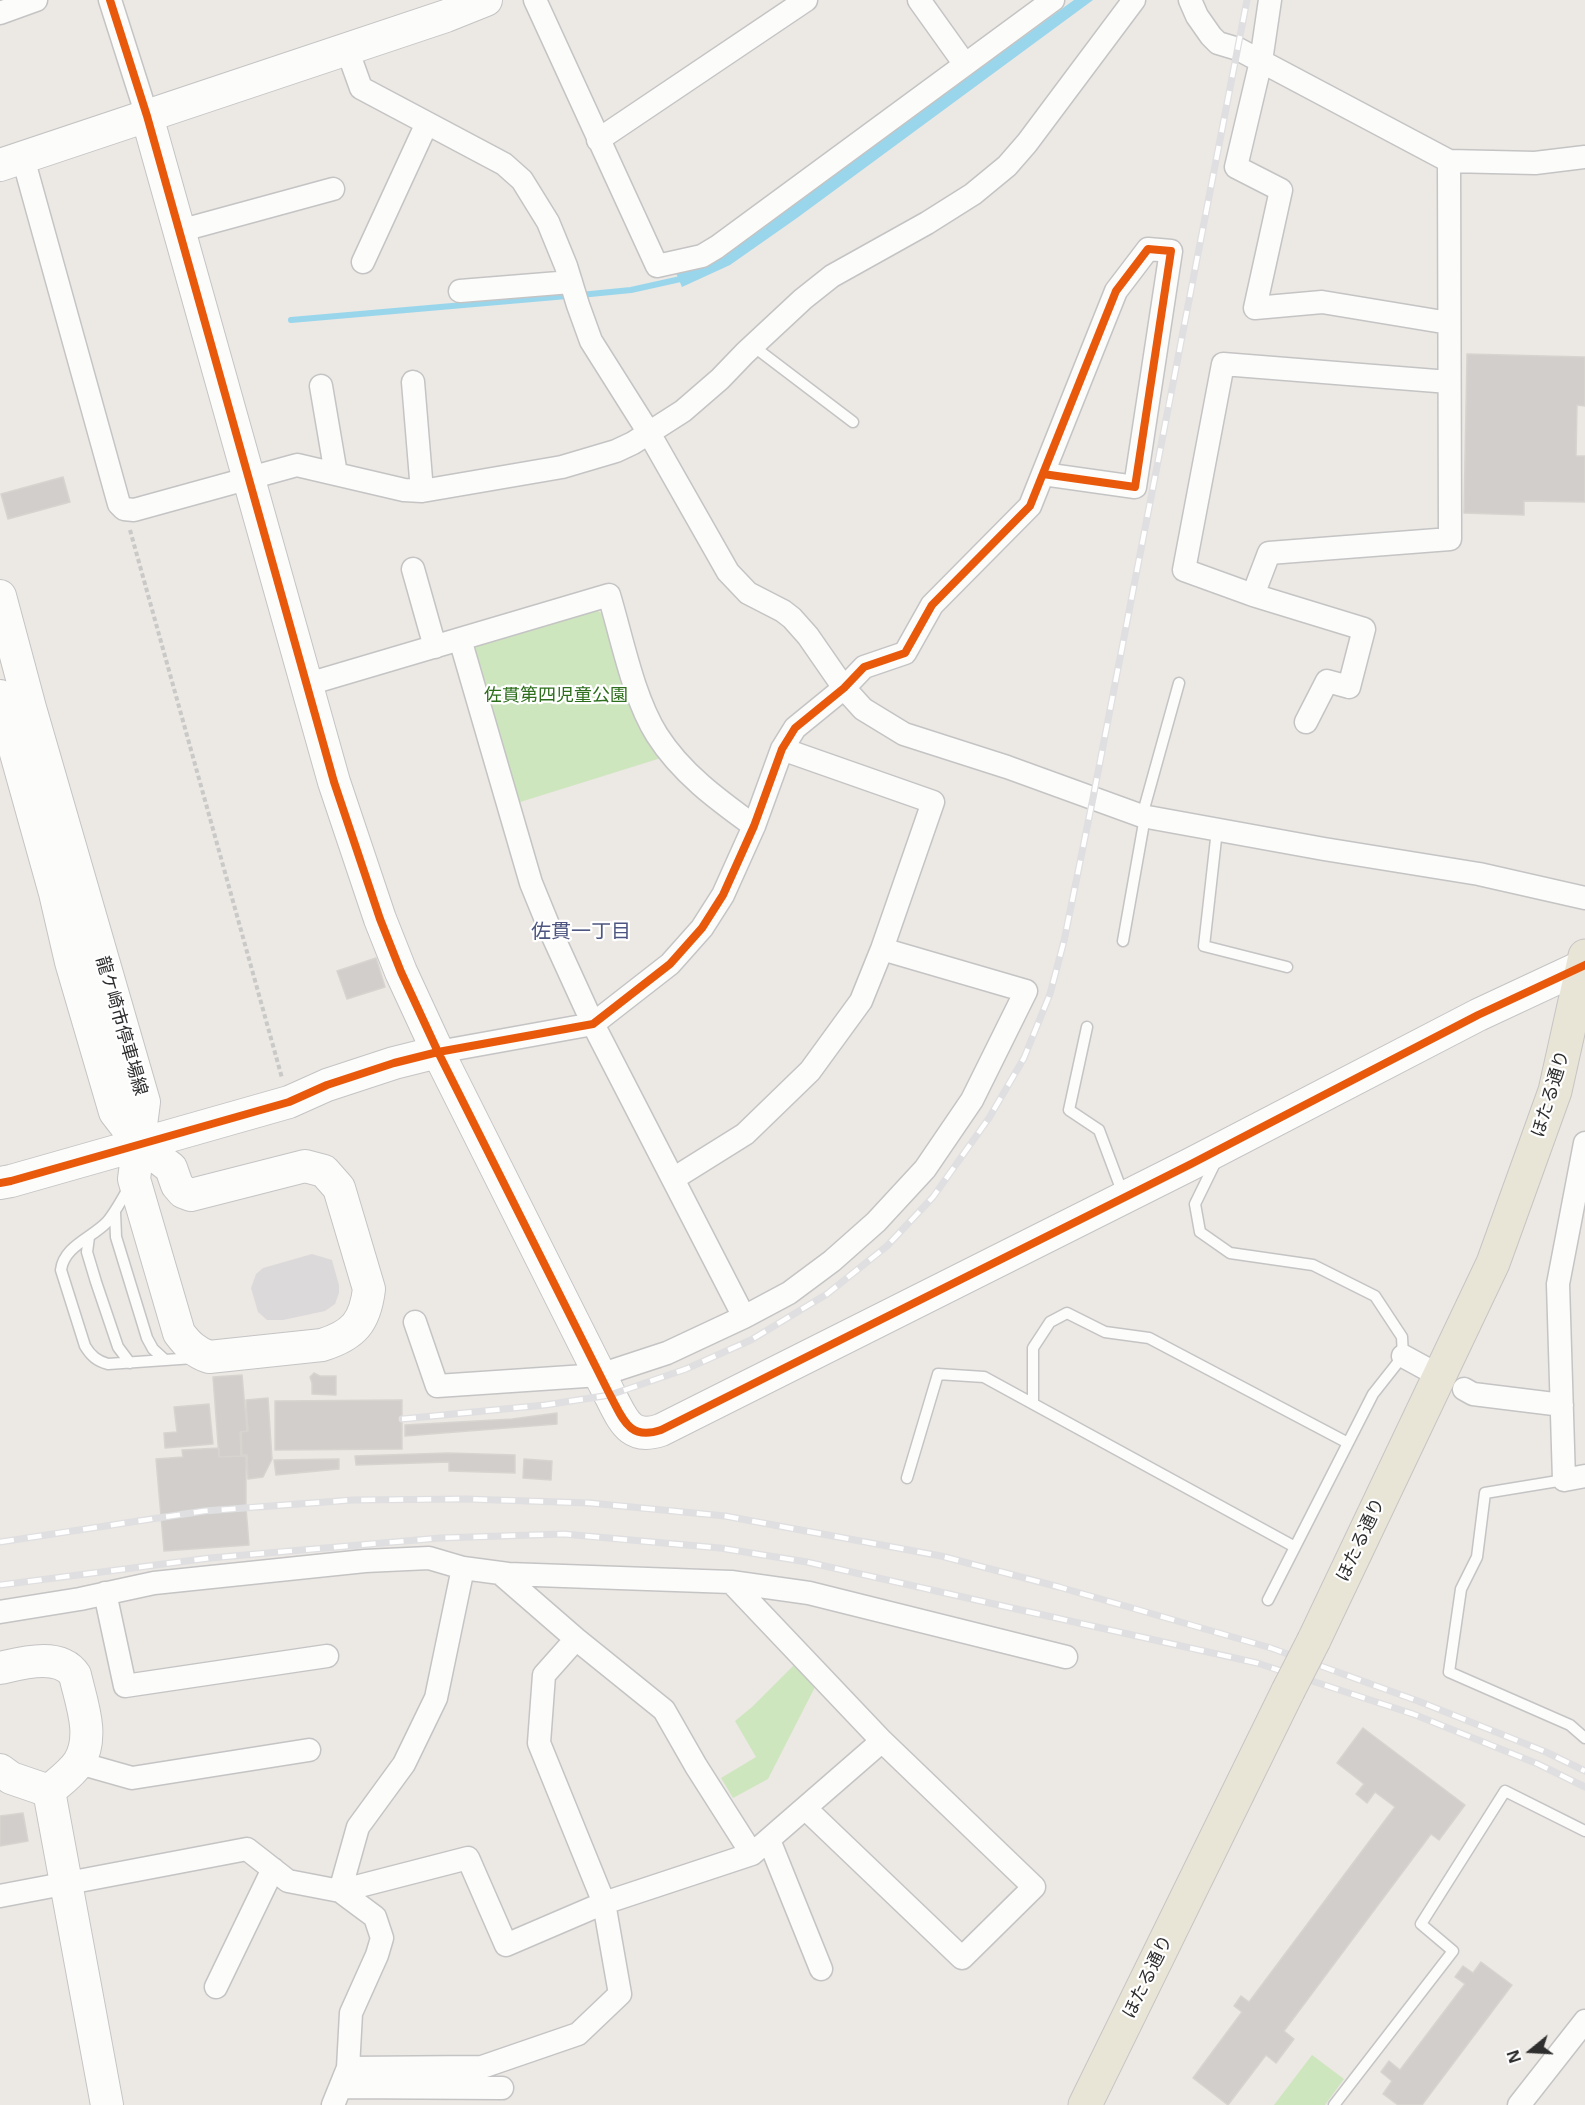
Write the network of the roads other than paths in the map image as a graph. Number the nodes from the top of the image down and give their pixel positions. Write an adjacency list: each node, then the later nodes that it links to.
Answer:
1 (36, 0): 12 (street)
2 (110, 0): 16 (street)
3 (486, 0): 11 (street)
4 (535, 0): 18 (street)
5 (806, 0): 18 (street)
6 (919, 0): 15 (street)
7 (1053, 0): 15 (street)
8 (1134, 0): 28 (street)
9 (1190, 0): 14 (street)
10 (1270, 0): 14 (street)
11 (443, 8): 13 (street)
12 (0, 13)
13 (347, 49): 16 (street); 17 (street)
14 (1261, 61): 20 (street); 27 (street)
15 (964, 63): 18 (street)
16 (147, 116): 21 (street); 23 (street)
17 (427, 123): 24 (street); 25 (street)
18 (598, 140)
19 (1585, 157): 20 (street)
20 (1449, 161): 27 (street)
21 (12, 162): 36 (street)
22 (333, 189): 23 (street)
23 (179, 231): 36 (street)
24 (363, 262)
25 (571, 282): 26 (street); 33 (street)
26 (460, 291)
27 (1449, 323): 30 (street)
28 (753, 346): 32 (lane); 33 (street)
29 (413, 382): 37 (street)
30 (1449, 382): 39 (street); 39 (street)
31 (321, 386): 34 (street)
32 (853, 422)
33 (648, 433): 37 (street); 45 (street)
34 (336, 474): 36 (street); 37 (street)
35 (1043, 474): 35 (street); 45 (street)
36 (248, 478): 44 (street)
37 (422, 491)
38 (413, 569): 42 (street)
39 (1253, 594): 47 (street)
40 (0, 596): 60 (street, 龍ケ崎市停車場線)
41 (459, 639): 42 (street); 50 (street); 57 (street)
42 (435, 647): 44 (street)
43 (1179, 683): 49 (lane)
44 (308, 684): 59 (street)
45 (844, 688): 48 (street); 49 (street)
46 (0, 696): 60 (street, 龍ケ崎市停車場線)
47 (1306, 722)
48 (782, 748): 50 (street); 54 (street)
49 (1144, 816): 51 (street); 53 (lane)
50 (754, 826): 57 (street)
51 (1217, 830): 52 (street); 56 (lane)
52 (1585, 898)
53 (1123, 941)
54 (882, 949): 64 (street); 69 (street)
55 (1584, 962): 62 (street); 114 (main road, ほたる通り, bridge)
56 (1287, 967)
57 (593, 1024): 59 (street); 64 (street)
58 (1087, 1027): 66 (lane)
59 (438, 1052): 60 (street); 76 (street)
60 (139, 1143): 63 (street); 65 (street); 72 (street)
61 (1585, 1143): 79 (street)
62 (1222, 1148): 66 (street); 71 (lane)
63 (134, 1179): 67 (lane); 72 (street)
64 (673, 1179): 69 (street)
65 (0, 1183)
66 (1124, 1197): 76 (street)
67 (115, 1212): 68 (lane); 73 (lane)
68 (89, 1237): 74 (lane); 74 (lane)
69 (744, 1317): 76 (street)
70 (415, 1322): 76 (street)
71 (1403, 1356): 75 (street); 80 (lane)
72 (209, 1357): 73 (lane)
73 (165, 1360): 74 (lane)
74 (130, 1363)
75 (1425, 1368)
76 (600, 1375)
77 (1464, 1389): 79 (street)
78 (1033, 1404): 80 (lane); 81 (lane); 83 (lane)
79 (1562, 1405): 82 (street)
80 (1348, 1443): 83 (lane)
81 (907, 1478)
82 (1575, 1478): 94 (lane)
83 (1295, 1547): 88 (lane)
84 (463, 1568): 85 (street); 87 (street); 105 (street)
85 (500, 1573): 86 (street); 90 (street)
86 (731, 1582): 92 (street); 95 (street)
87 (105, 1593): 89 (street); 91 (street)
88 (1268, 1600)
89 (0, 1612)
90 (576, 1639): 102 (street); 107 (street)
91 (327, 1656)
92 (1066, 1657)
93 (0, 1668): 97 (street)
94 (1585, 1738)
95 (882, 1741): 100 (street); 100 (street)
96 (309, 1750): 97 (street)
97 (79, 1762): 99 (street)
98 (4, 1778): 99 (street)
99 (49, 1791): 104 (street)
100 (805, 1808): 102 (street)
101 (1585, 1831): 115 (lane)
102 (760, 1847): 107 (street); 108 (street)
103 (273, 1869): 104 (street); 105 (street); 109 (street)
104 (66, 1885): 106 (street); 113 (street)
105 (340, 1891): 107 (street); 111 (street)
106 (0, 1896)
107 (604, 1904): 111 (street)
108 (821, 1969)
109 (216, 1988)
110 (1585, 2021): 116 (street)
111 (341, 2086): 112 (street)
112 (502, 2088)
113 (107, 2105)
114 (1085, 2105)
115 (1334, 2105)
116 (1519, 2105)

